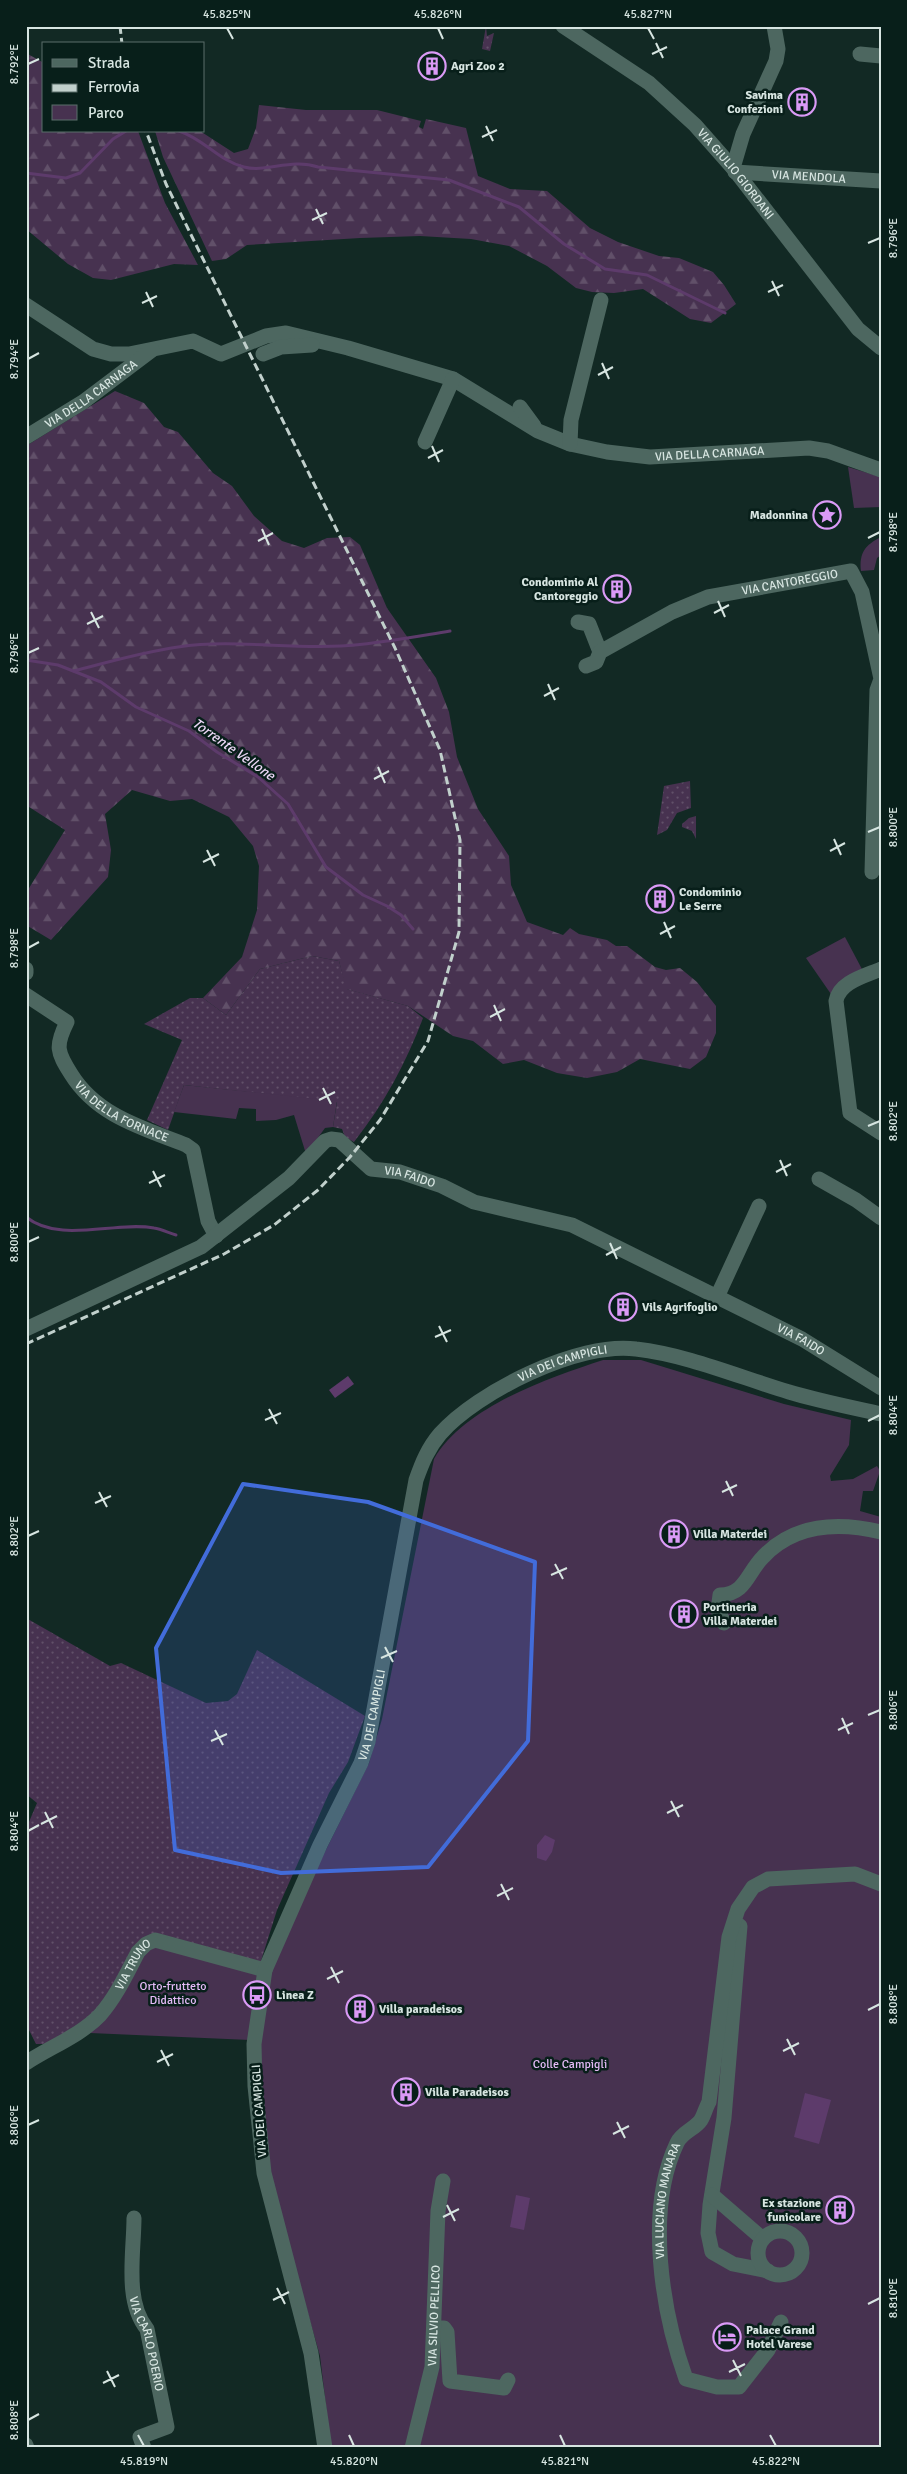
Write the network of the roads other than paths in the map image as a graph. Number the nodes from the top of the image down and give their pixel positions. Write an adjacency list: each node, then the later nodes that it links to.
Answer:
1 (563, 26): 5 (street, VIA GIULIO GIORDANI)
2 (774, 26): 5 (street)
3 (860, 54): 4 (street)
4 (881, 56)
5 (734, 170): 6 (street, VIA MENDOLA); 10 (street, VIA GIULIO GIORDANI)
6 (881, 182)
7 (601, 300): 16 (street)
8 (26, 305): 9 (street, VIA DELLA CARNAGA)
9 (154, 348): 11 (street, VIA DELLA CARNAGA); 14 (street, VIA DELLA CARNAGA)
10 (881, 348)
11 (453, 379): 13 (street, VIA DELLA CARNAGA); 15 (street)
12 (520, 406): 13 (street)
13 (538, 431): 16 (street, VIA DELLA CARNAGA)
14 (26, 437)
15 (425, 442)
16 (570, 444): 17 (street, VIA DELLA CARNAGA)
17 (881, 470)
18 (578, 622): 19 (street)
19 (600, 652): 20 (street, VIA CANTOREGGIO); 21 (street, VIA CANTOREGGIO)
20 (586, 666)
21 (881, 680): 22 (street)
22 (872, 872)
23 (26, 969): 25 (street)
24 (881, 969): 27 (street)
25 (26, 973)
26 (26, 995): 31 (street, VIA DELLA FORNACE)
27 (881, 1133)
28 (819, 1179): 30 (street)
29 (759, 1206): 32 (street)
30 (881, 1218)
31 (216, 1236): 32 (street, VIA FAIDO); 33 (street, VIA FAIDO)
32 (717, 1297): 34 (street, VIA FAIDO)
33 (26, 1329)
34 (881, 1388)
35 (881, 1414): 40 (street, VIA DEI CAMPIGLI)
36 (881, 1532): 37 (street)
37 (724, 1624)
38 (881, 1884): 39 (street, VIA LUCIANO MANARA)
39 (742, 1904): 43 (street); 47 (street, VIA LUCIANO MANARA)
40 (265, 1970): 41 (street, VIA TRUNO); 51 (street, VIA DEI CAMPIGLI)
41 (26, 2063)
42 (444, 2181): 48 (street, VIA SILVIO PELLICO)
43 (712, 2195): 45 (street); 46 (street)
44 (134, 2218): 50 (street, VIA CARLO POERIO)
45 (763, 2239): 46 (street); 46 (street)
46 (768, 2271)
47 (781, 2322)
48 (435, 2328): 49 (street, VIA SILVIO PELLICO); 52 (street, VIA SILVIO PELLICO)
49 (508, 2380)
50 (144, 2448)
51 (325, 2448)
52 (412, 2448)

